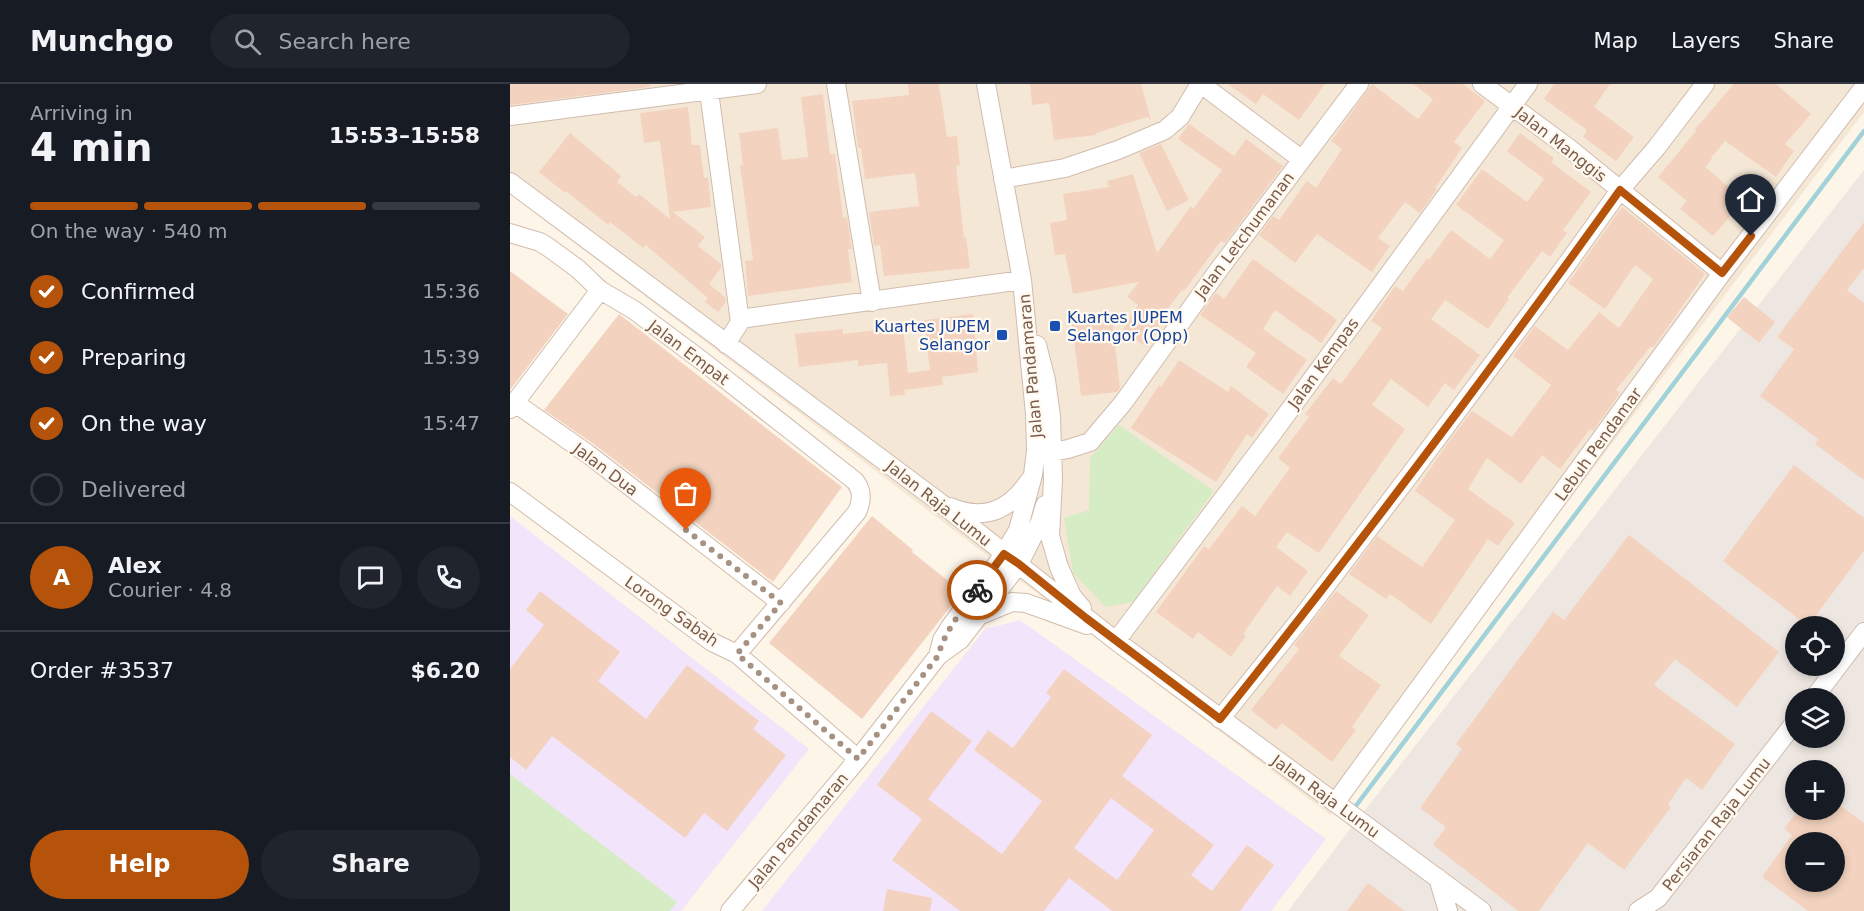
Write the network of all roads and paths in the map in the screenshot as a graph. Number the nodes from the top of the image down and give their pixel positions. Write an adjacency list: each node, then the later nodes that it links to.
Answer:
1 (757, 84): 9 (street)
2 (836, 84): 21 (street)
3 (986, 84): 14 (street, Jalan Pandamaran)
4 (1200, 84): 13 (street); 14 (street)
5 (1359, 84): 13 (street, Jalan Letchumanan)
6 (1482, 84): 11 (street, Jalan Manggis)
7 (1528, 84): 11 (street, Jalan Kempas)
8 (1704, 84): 16 (street)
9 (708, 87): 12 (street); 22 (street)
10 (1864, 87): 18 (street, Lebuh Pendamar)
11 (1511, 105): 16 (street, Jalan Manggis); 35 (street, Jalan Kempas)
12 (510, 116)
13 (1300, 159): 25 (street, Jalan Letchumanan)
14 (1003, 179): 19 (street, Jalan Pandamaran)
15 (510, 182): 23 (street, Jalan Raja Lumu)
16 (1620, 190): 18 (street, Jalan Manggis); 39 (street)
17 (510, 233): 20 (street, Jalan Empat)
18 (1722, 273): 42 (street, Lebuh Pendamar)
19 (1022, 280): 21 (street); 25 (street, Jalan Pandamaran)
20 (600, 290): 24 (street); 31 (street, Jalan Empat)
21 (872, 302): 22 (street)
22 (740, 319): 23 (street)
23 (726, 344): 29 (street, Jalan Raja Lumu)
24 (512, 406): 31 (street, Jalan Dua)
25 (1044, 452): 26 (street, Jalan Pandamaran); 27 (street)
26 (1033, 475): 29 (street); 30 (street, Jalan Pandamaran)
27 (1053, 480): 30 (street); 33 (street)
28 (510, 492): 36 (street, Lorong Sabah)
29 (938, 501): 30 (street, Jalan Raja Lumu)
30 (1012, 559): 32 (street); 33 (street, Jalan Raja Lumu); 37 (street, Jalan Pandamaran)
31 (781, 603): 36 (street)
32 (979, 615): 33 (street); 37 (street)
33 (1100, 629): 35 (street, Jalan Raja Lumu)
34 (1864, 632): 38 (street)
35 (1116, 641): 39 (street, Jalan Raja Lumu)
36 (737, 654): 41 (street, Lorong Sabah)
37 (938, 656): 41 (street, Jalan Pandamaran)
38 (1821, 688)
39 (1220, 719): 42 (street, Jalan Raja Lumu)
40 (1785, 735): 44 (street, Persiaran Raja Lumu)
41 (858, 759): 46 (street, Jalan Pandamaran)
42 (1335, 803): 43 (street, Jalan Raja Lumu)
43 (1438, 878): 45 (street, Jalan Raja Lumu); 47 (street)
44 (1656, 905): 48 (street, Persiaran Raja Lumu)
45 (1480, 910)
46 (730, 911)
47 (1448, 911)
48 (1638, 911)

